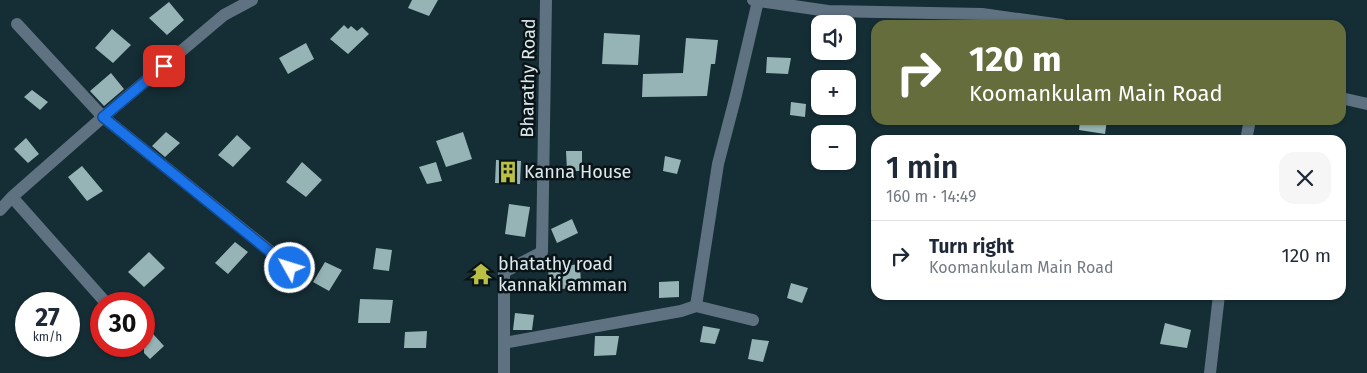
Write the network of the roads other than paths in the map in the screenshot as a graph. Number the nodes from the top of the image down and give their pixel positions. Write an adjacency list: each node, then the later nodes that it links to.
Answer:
1 (252, 0): 8 (street)
2 (546, 0): 16 (street, Bharathy Road)
3 (755, 0): 4 (street); 14 (street)
4 (1026, 20)
5 (16, 24): 8 (street)
6 (1346, 99): 7 (street)
7 (1367, 104)
8 (103, 117): 9 (street); 11 (street)
9 (12, 197): 10 (street); 12 (street)
10 (0, 210)
11 (290, 268)
12 (96, 292)
13 (1218, 300): 18 (street)
14 (696, 306): 15 (street); 16 (street)
15 (753, 320)
16 (504, 343): 17 (street, Bharathy Road)
17 (504, 373)
18 (1210, 373)

